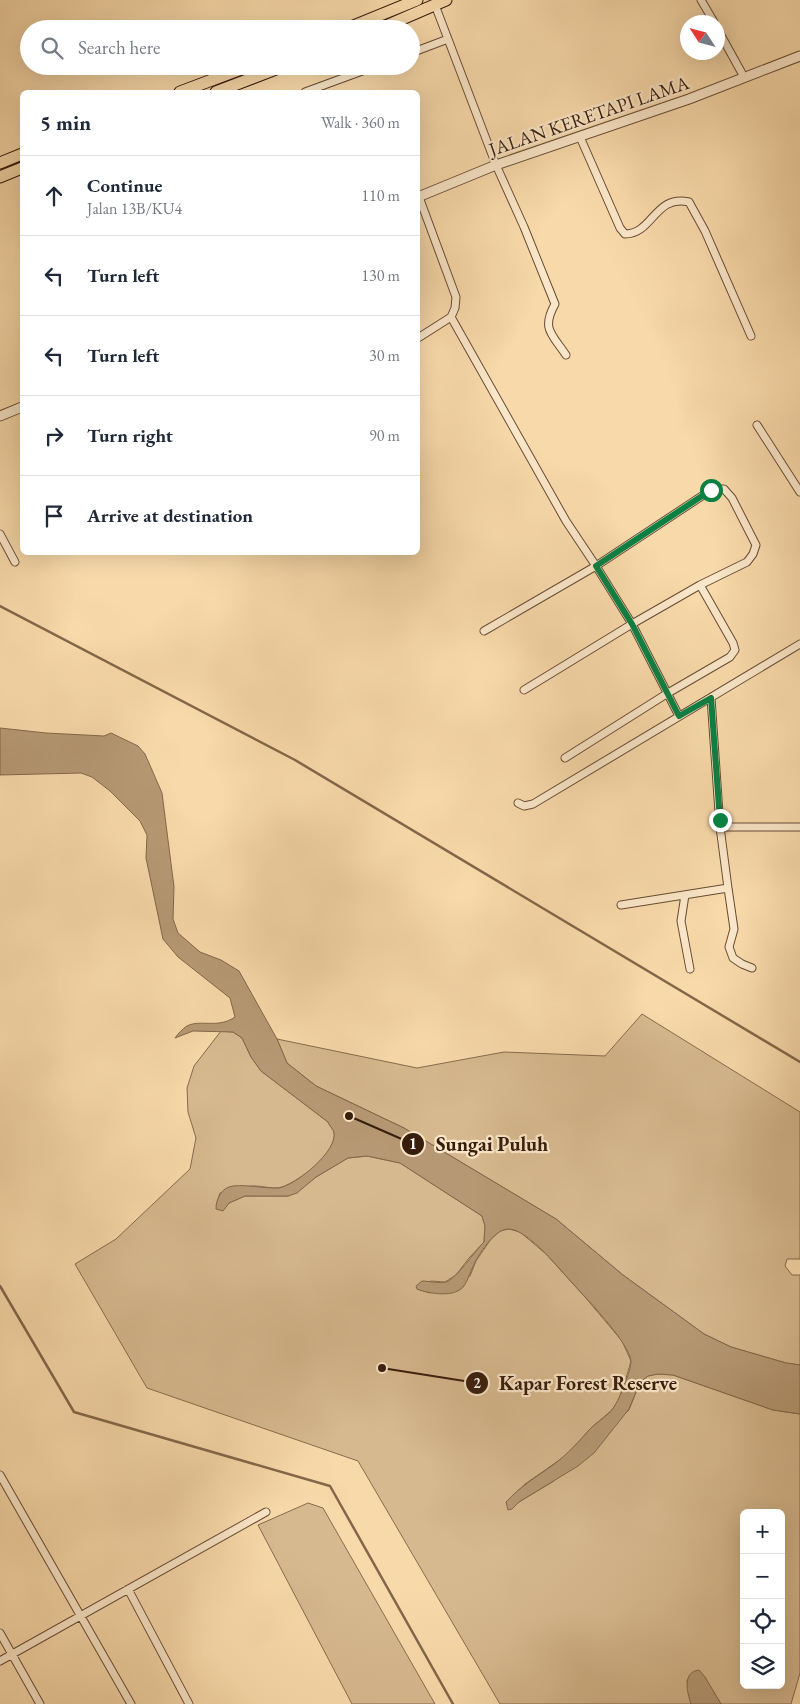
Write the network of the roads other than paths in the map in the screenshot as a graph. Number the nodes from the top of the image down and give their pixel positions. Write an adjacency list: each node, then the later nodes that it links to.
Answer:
1 (417, 0): 6 (highway)
2 (446, 0): 4 (highway)
3 (701, 0): 5 (street)
4 (435, 5): 7 (highway); 8 (street)
5 (710, 15)
6 (368, 20)
7 (400, 20)
8 (448, 39): 10 (street); 22 (street)
9 (725, 43): 15 (street)
10 (420, 50)
11 (800, 56): 15 (street, JALAN KERETAPI LAMA)
12 (225, 75): 16 (highway)
13 (260, 75): 17 (highway)
14 (351, 75): 18 (street)
15 (744, 77): 19 (street, JALAN KERETAPI LAMA)
16 (185, 90)
17 (221, 90)
18 (310, 90)
19 (580, 137): 22 (street, JALAN KERETAPI LAMA); 28 (street)
20 (20, 155): 21 (highway)
21 (0, 163)
22 (496, 165): 25 (street, JALAN KERETAPI LAMA); 30 (street)
23 (20, 169): 24 (highway)
24 (0, 177)
25 (420, 196)
26 (420, 202): 27 (street)
27 (451, 317): 29 (street); 37 (street)
28 (751, 336)
29 (420, 337)
30 (566, 355)
31 (20, 408): 32 (street)
32 (0, 416)
33 (757, 424): 34 (street)
34 (800, 492)
35 (0, 534): 36 (street)
36 (15, 562)
37 (596, 566): 38 (street); 39 (street); 40 (street)
38 (700, 585): 39 (street); 43 (street)
39 (632, 624): 42 (street); 43 (street)
40 (484, 631)
41 (800, 644): 44 (street)
42 (524, 690)
43 (668, 693): 45 (street); 46 (street)
44 (711, 698): 45 (street); 48 (street)
45 (679, 716): 47 (street)
46 (564, 758)
47 (518, 803)
48 (720, 827): 49 (street); 50 (street)
49 (800, 827)
50 (728, 888): 51 (street); 53 (street)
51 (685, 895): 52 (street); 54 (street)
52 (621, 905)
53 (752, 968)
54 (690, 969)
55 (0, 1476): 58 (street)
56 (266, 1512): 57 (street)
57 (128, 1589): 58 (street); 64 (street)
58 (80, 1616): 60 (street); 63 (street)
59 (0, 1633): 60 (street)
60 (12, 1655): 61 (street); 62 (street)
61 (0, 1661)
62 (40, 1704)
63 (131, 1704)
64 (189, 1704)

